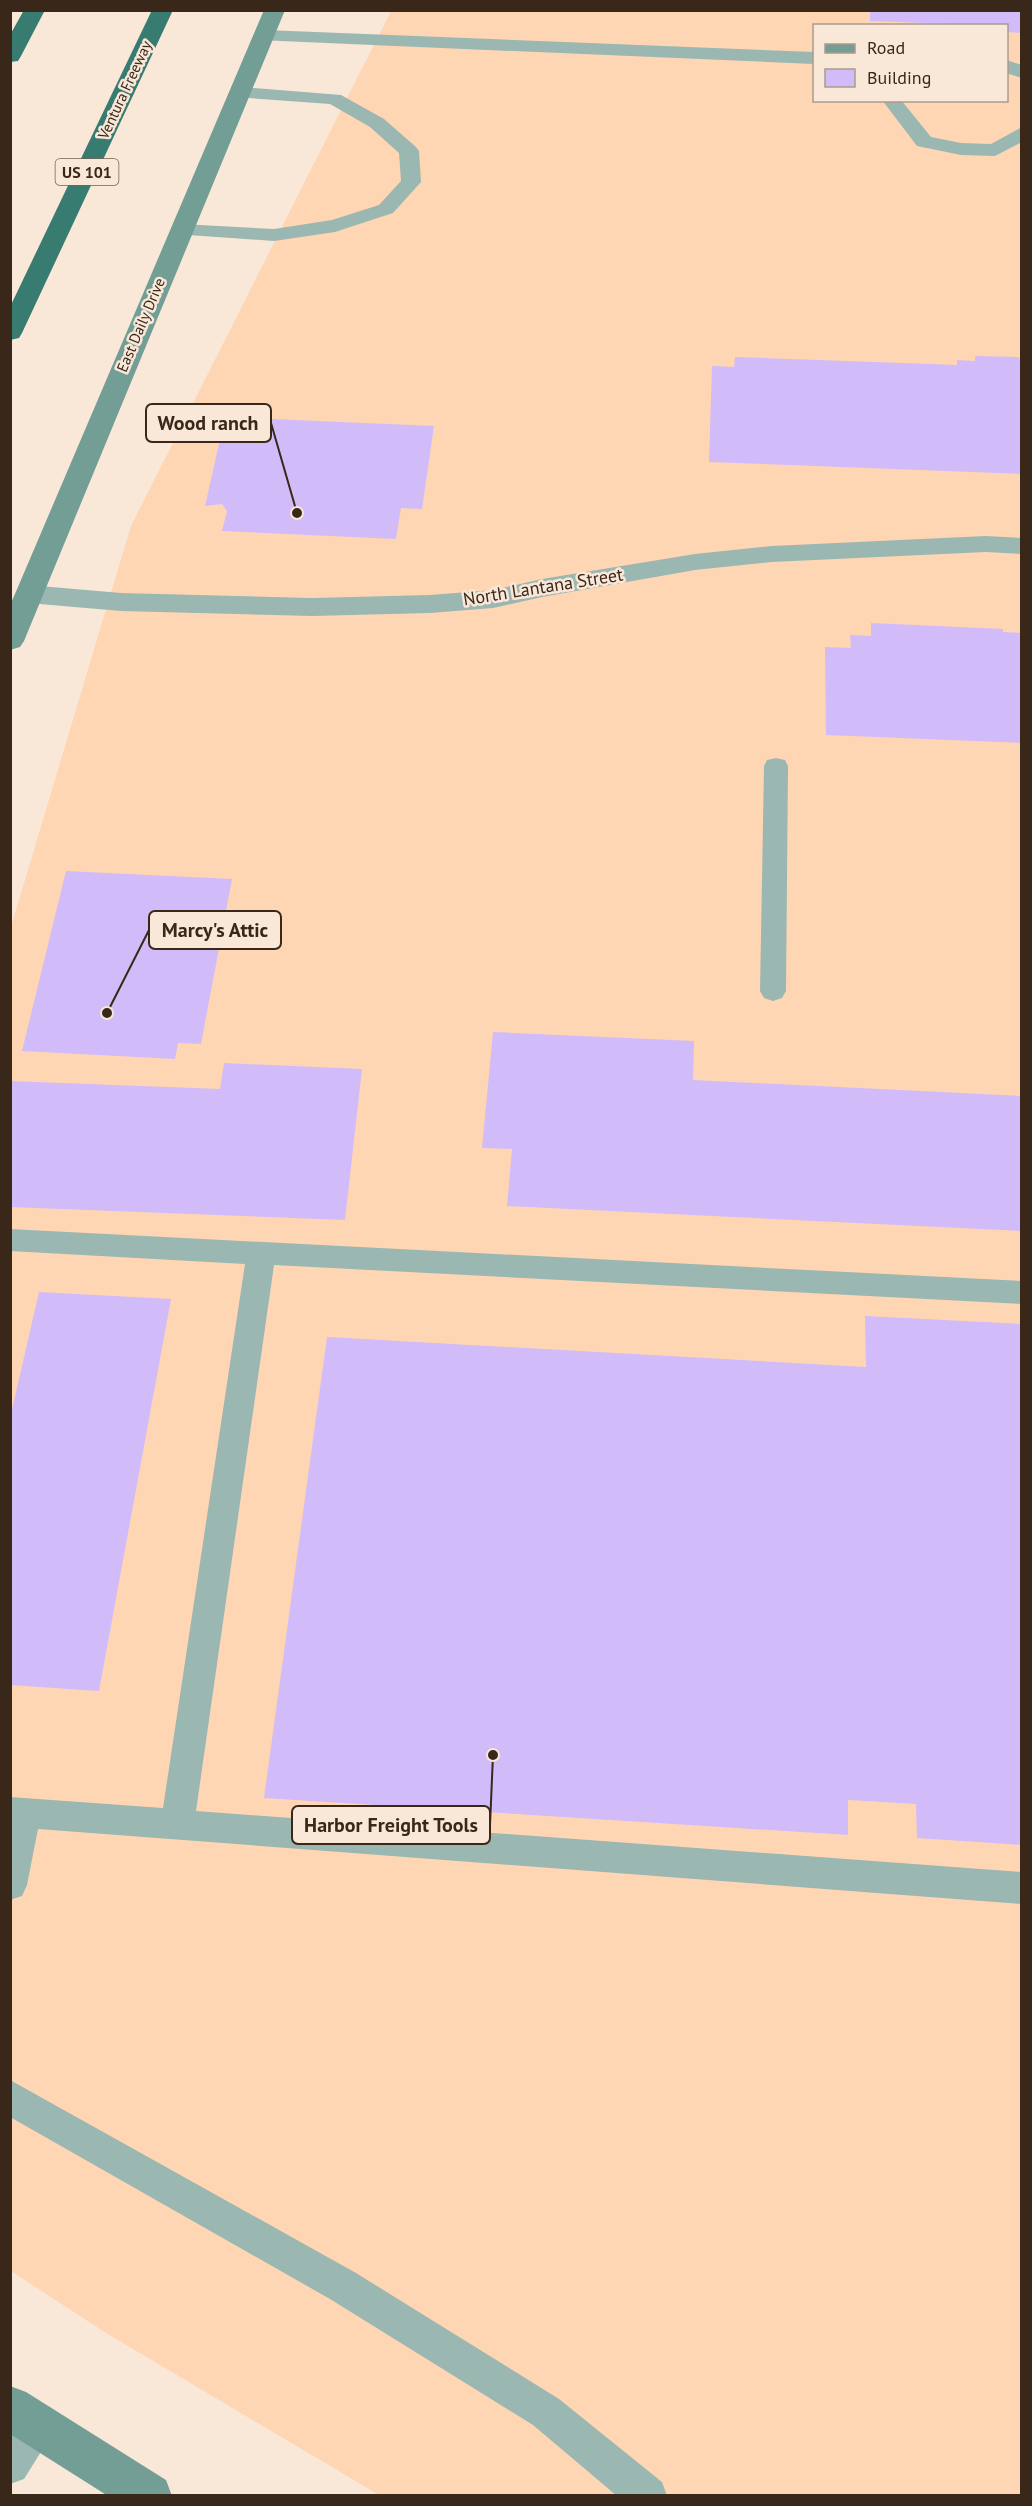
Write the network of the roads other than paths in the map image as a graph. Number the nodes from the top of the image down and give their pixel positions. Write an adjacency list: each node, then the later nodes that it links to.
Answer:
1 (35, 10): 5 (highway)
2 (163, 10): 11 (highway, Ventura Freeway / US 101)
3 (275, 10): 4 (main road, East Daily Drive)
4 (265, 36): 6 (lane); 7 (main road, East Daily Drive)
5 (10, 56)
6 (813, 58)
7 (241, 93): 10 (main road, East Daily Drive); 10 (lane)
8 (893, 102): 9 (lane)
9 (1022, 133)
10 (181, 230): 13 (main road, East Daily Drive)
11 (10, 333)
12 (1022, 546): 13 (street, North Lantana Street)
13 (28, 594): 14 (main road, East Daily Drive)
14 (10, 641)
15 (776, 766): 16 (lane)
16 (773, 991)
17 (10, 1240): 18 (lane)
18 (261, 1252): 19 (lane); 21 (lane)
19 (1022, 1293)
20 (18, 1813): 21 (lane); 22 (lane)
21 (177, 1825): 23 (lane)
22 (10, 1886)
23 (1022, 1888)
24 (10, 2097): 28 (lane)
25 (23, 2417): 26 (lane); 27 (main road)
26 (10, 2465)
27 (150, 2496)
28 (648, 2496)

